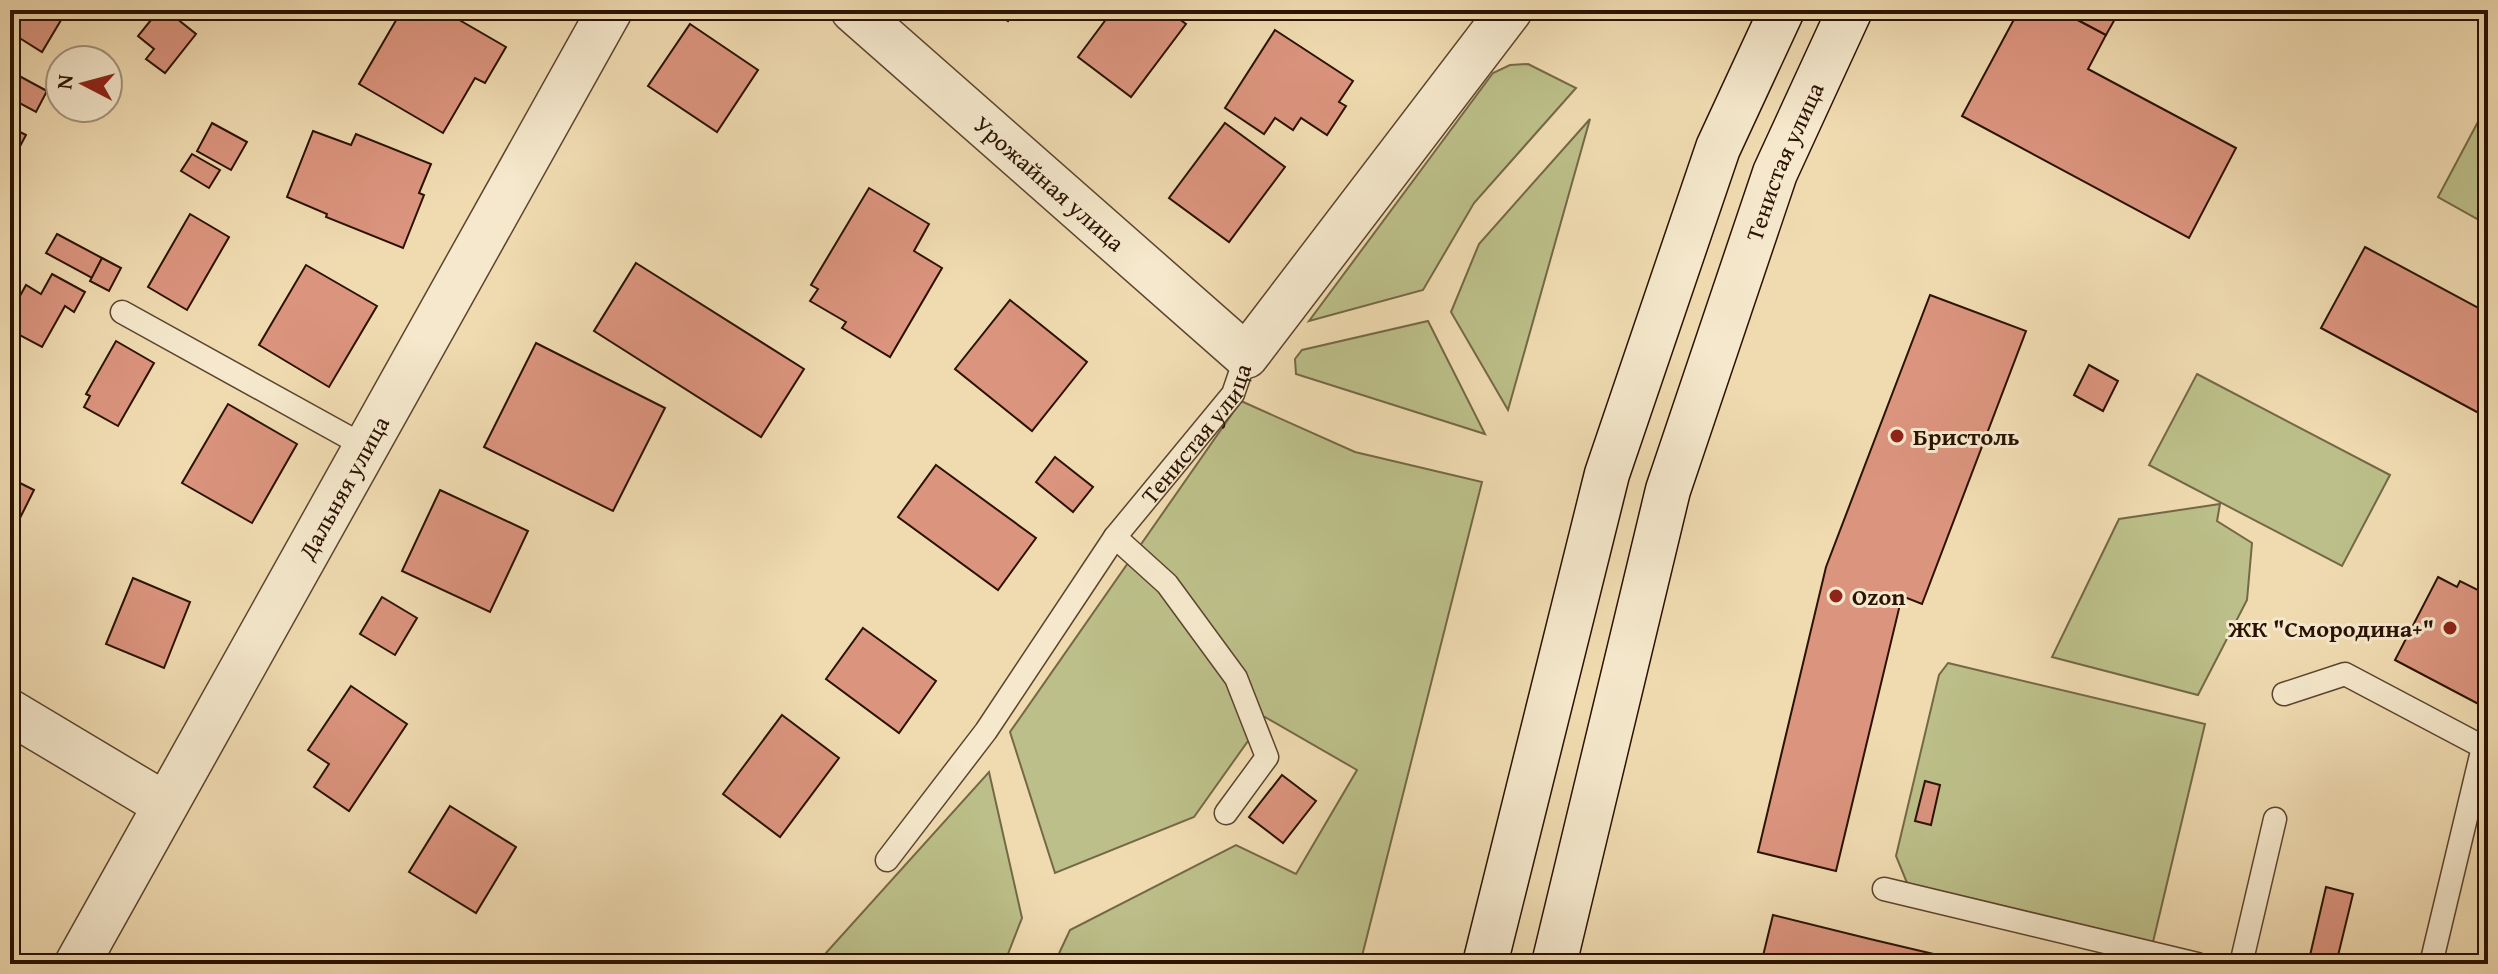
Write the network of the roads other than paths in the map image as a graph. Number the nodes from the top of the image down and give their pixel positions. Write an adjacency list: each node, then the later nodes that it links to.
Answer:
1 (610, 10): 8 (street, Дальняя улица)
2 (853, 10): 7 (street, Урожайная улица)
3 (1510, 10): 7 (street, Тенистая улица)
4 (1782, 10): 18 (street)
5 (1850, 10): 19 (street, Тенистая улица)
6 (122, 312): 8 (lane)
7 (1246, 356): 9 (lane, Тенистая улица)
8 (366, 447): 12 (street, Дальняя улица)
9 (1115, 537): 13 (lane); 15 (lane, Тенистая улица)
10 (2284, 694): 22 (lane)
11 (10, 712): 12 (street)
12 (164, 804): 17 (street, Дальняя улица)
13 (1226, 813)
14 (2275, 819): 21 (lane)
15 (887, 860)
16 (1884, 889): 20 (lane)
17 (77, 964)
18 (1485, 964)
19 (1554, 964)
20 (2197, 964)
21 (2241, 964)
22 (2431, 964)

